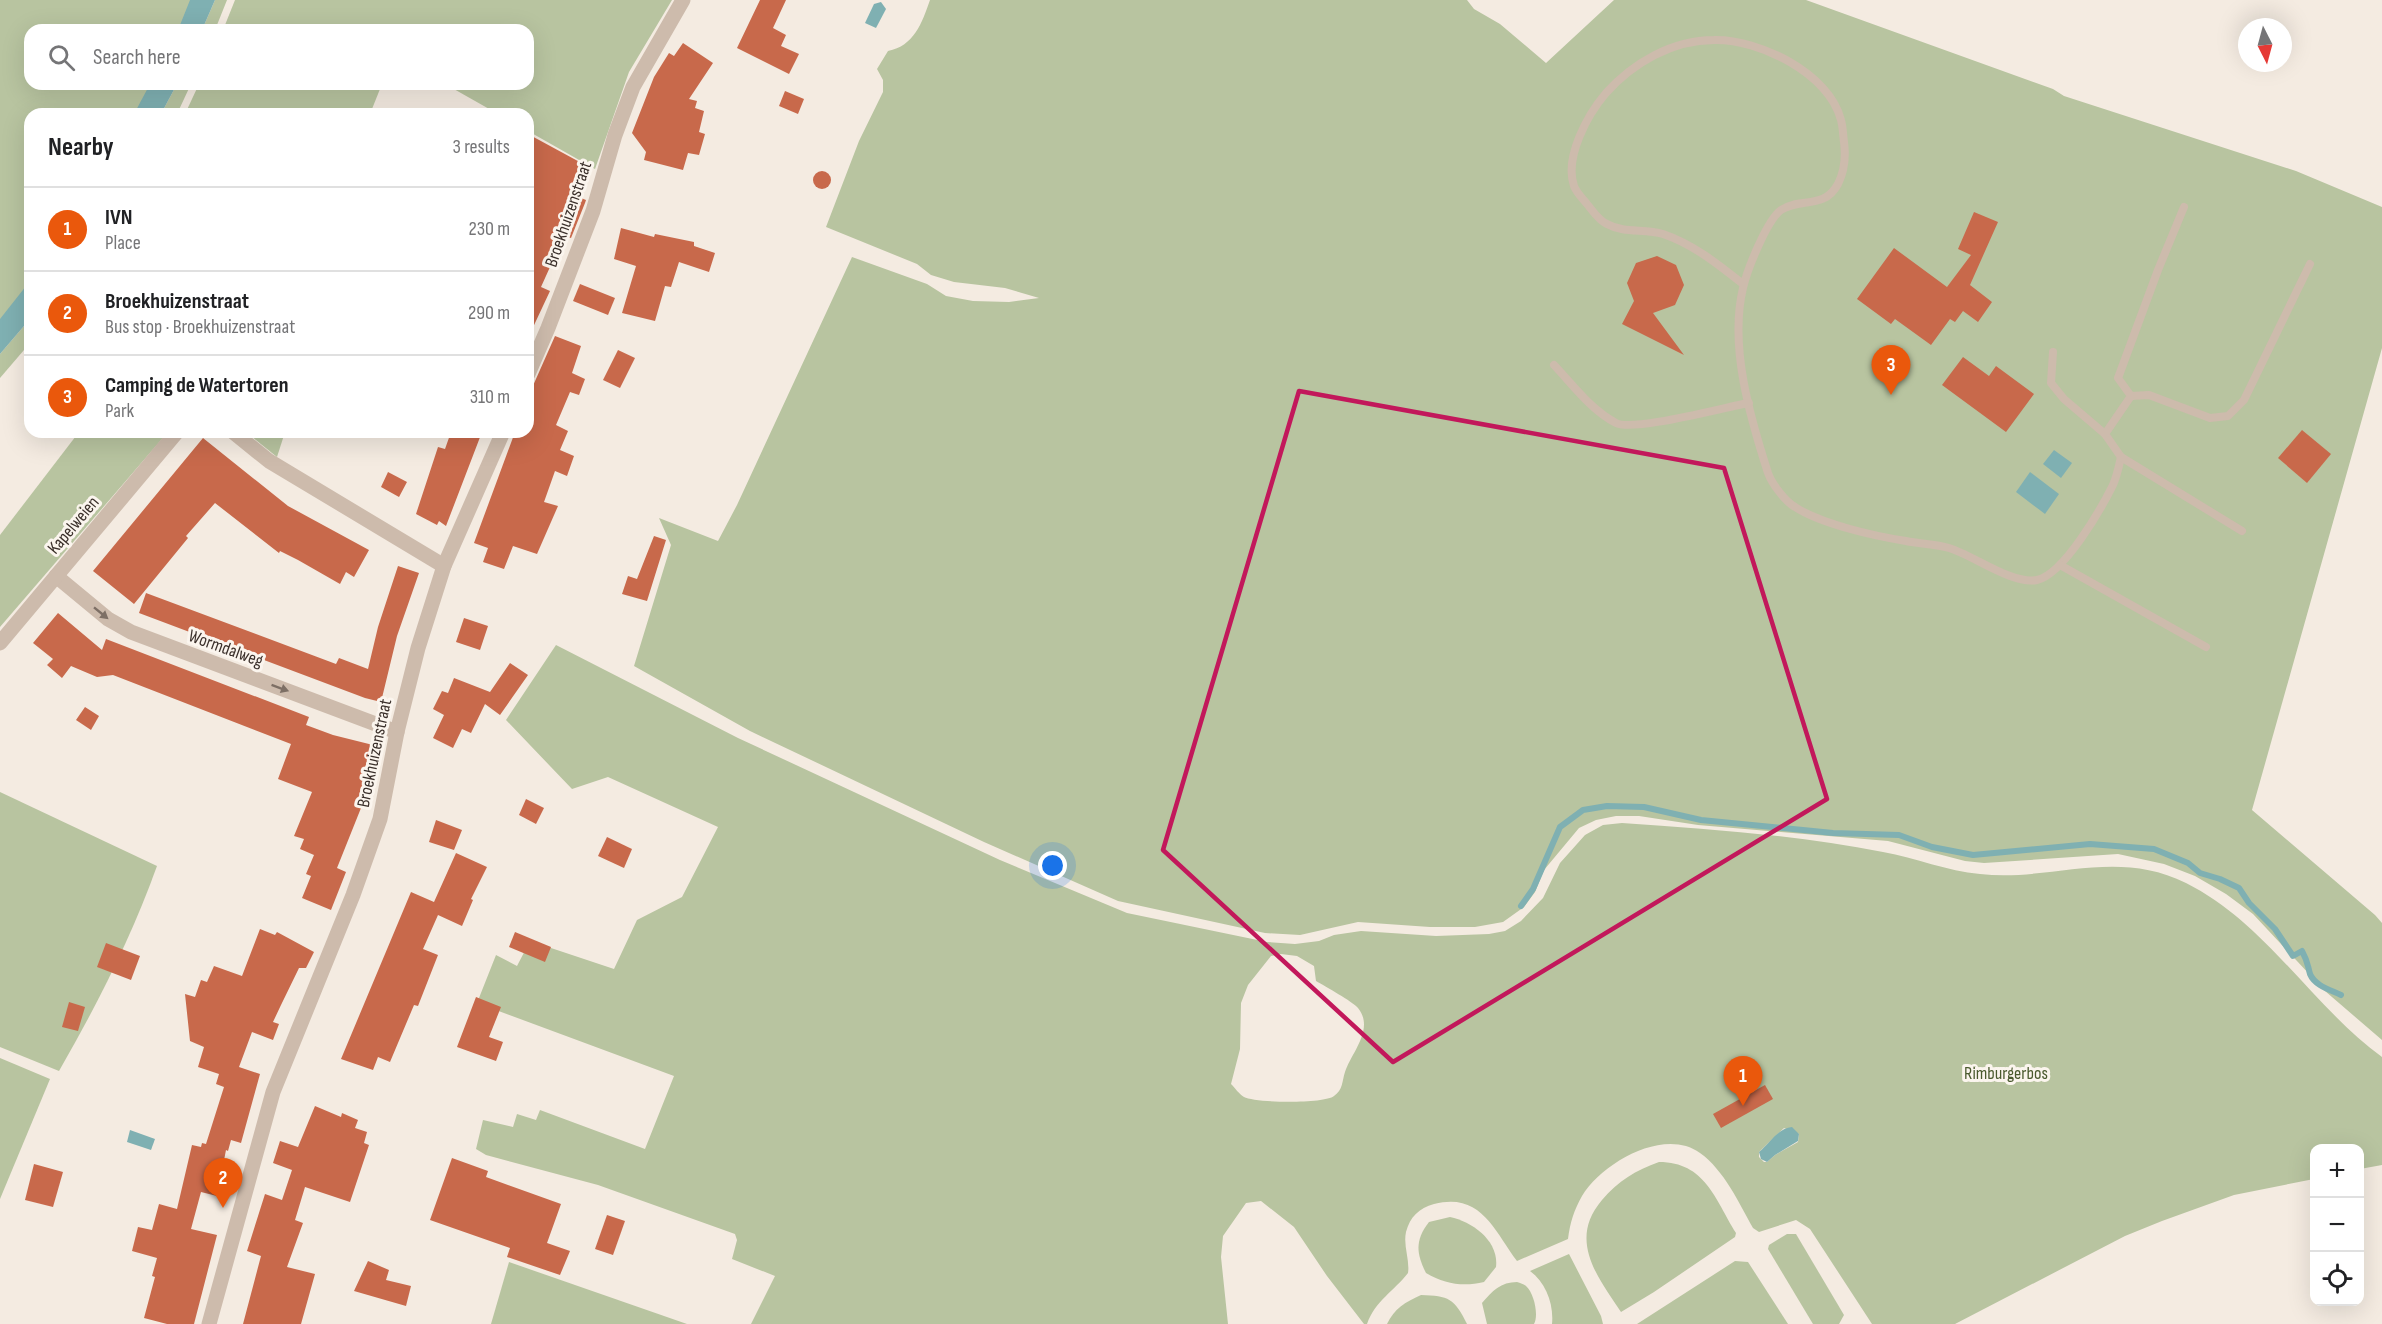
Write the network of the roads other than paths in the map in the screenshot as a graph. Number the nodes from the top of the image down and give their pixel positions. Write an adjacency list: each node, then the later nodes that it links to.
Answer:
1 (683, 0): 6 (street, Broekhuizenstraat)
2 (2184, 207): 8 (lane)
3 (2310, 264): 8 (lane)
4 (1743, 284): 4 (lane); 9 (lane)
5 (2053, 352): 10 (lane)
6 (534, 360)
7 (1554, 365): 9 (lane)
8 (2131, 396): 10 (lane)
9 (1749, 403): 16 (lane)
10 (2105, 434): 14 (lane)
11 (172, 438): 18 (street, Kapelweien)
12 (240, 438): 17 (street)
13 (500, 438): 17 (street, Broekhuizenstraat)
14 (2121, 457): 15 (lane); 16 (lane)
15 (2242, 531)
16 (2060, 565): 20 (lane)
17 (444, 566): 21 (street, Broekhuizenstraat)
18 (56, 576): 19 (street, Kapelweien); 21 (street, Wormdalweg, one-way to 21)
19 (0, 643)
20 (2206, 647)
21 (397, 732): 22 (street, Broekhuizenstraat)
22 (209, 1324)

